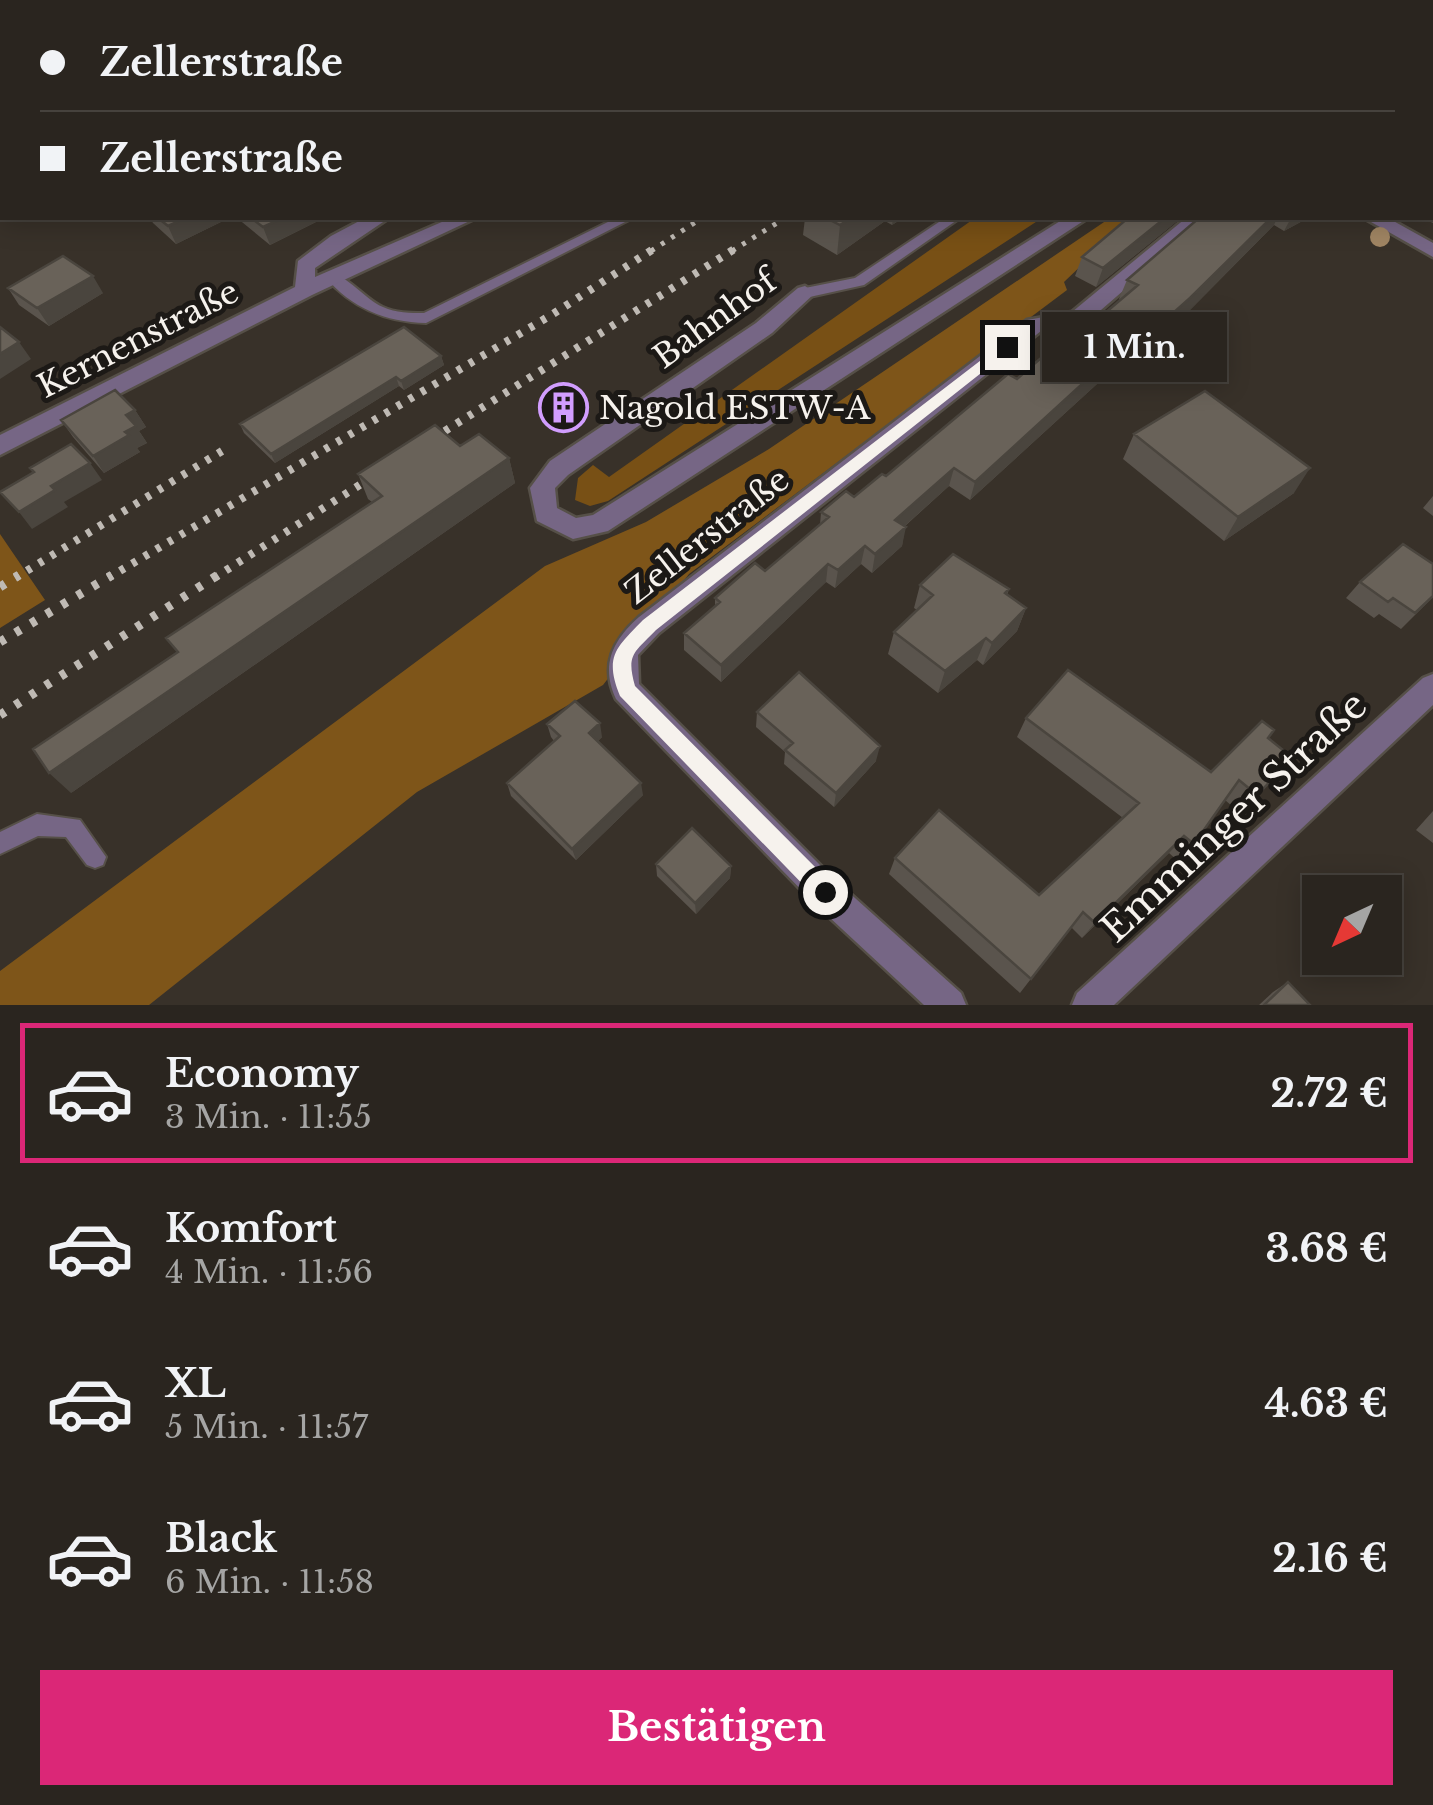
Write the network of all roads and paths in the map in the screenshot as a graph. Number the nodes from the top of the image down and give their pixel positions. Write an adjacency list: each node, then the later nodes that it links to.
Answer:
1 (375, 220): 10 (street)
2 (461, 220): 9 (street, Kernenstraße)
3 (622, 220): 9 (lane)
4 (951, 220): 11 (lane)
5 (1075, 220): 11 (street, Bahnhof)
6 (1194, 220): 16 (street, Zellerstraße)
7 (1378, 220): 8 (street)
8 (1433, 251)
9 (332, 277): 10 (street, Kernenstraße)
10 (305, 290): 12 (street, Kernenstraße)
11 (805, 293)
12 (0, 446)
13 (1433, 687): 17 (street, Emminger Straße)
14 (0, 843): 15 (lane)
15 (94, 857)
16 (950, 1005)
17 (1090, 1005)

